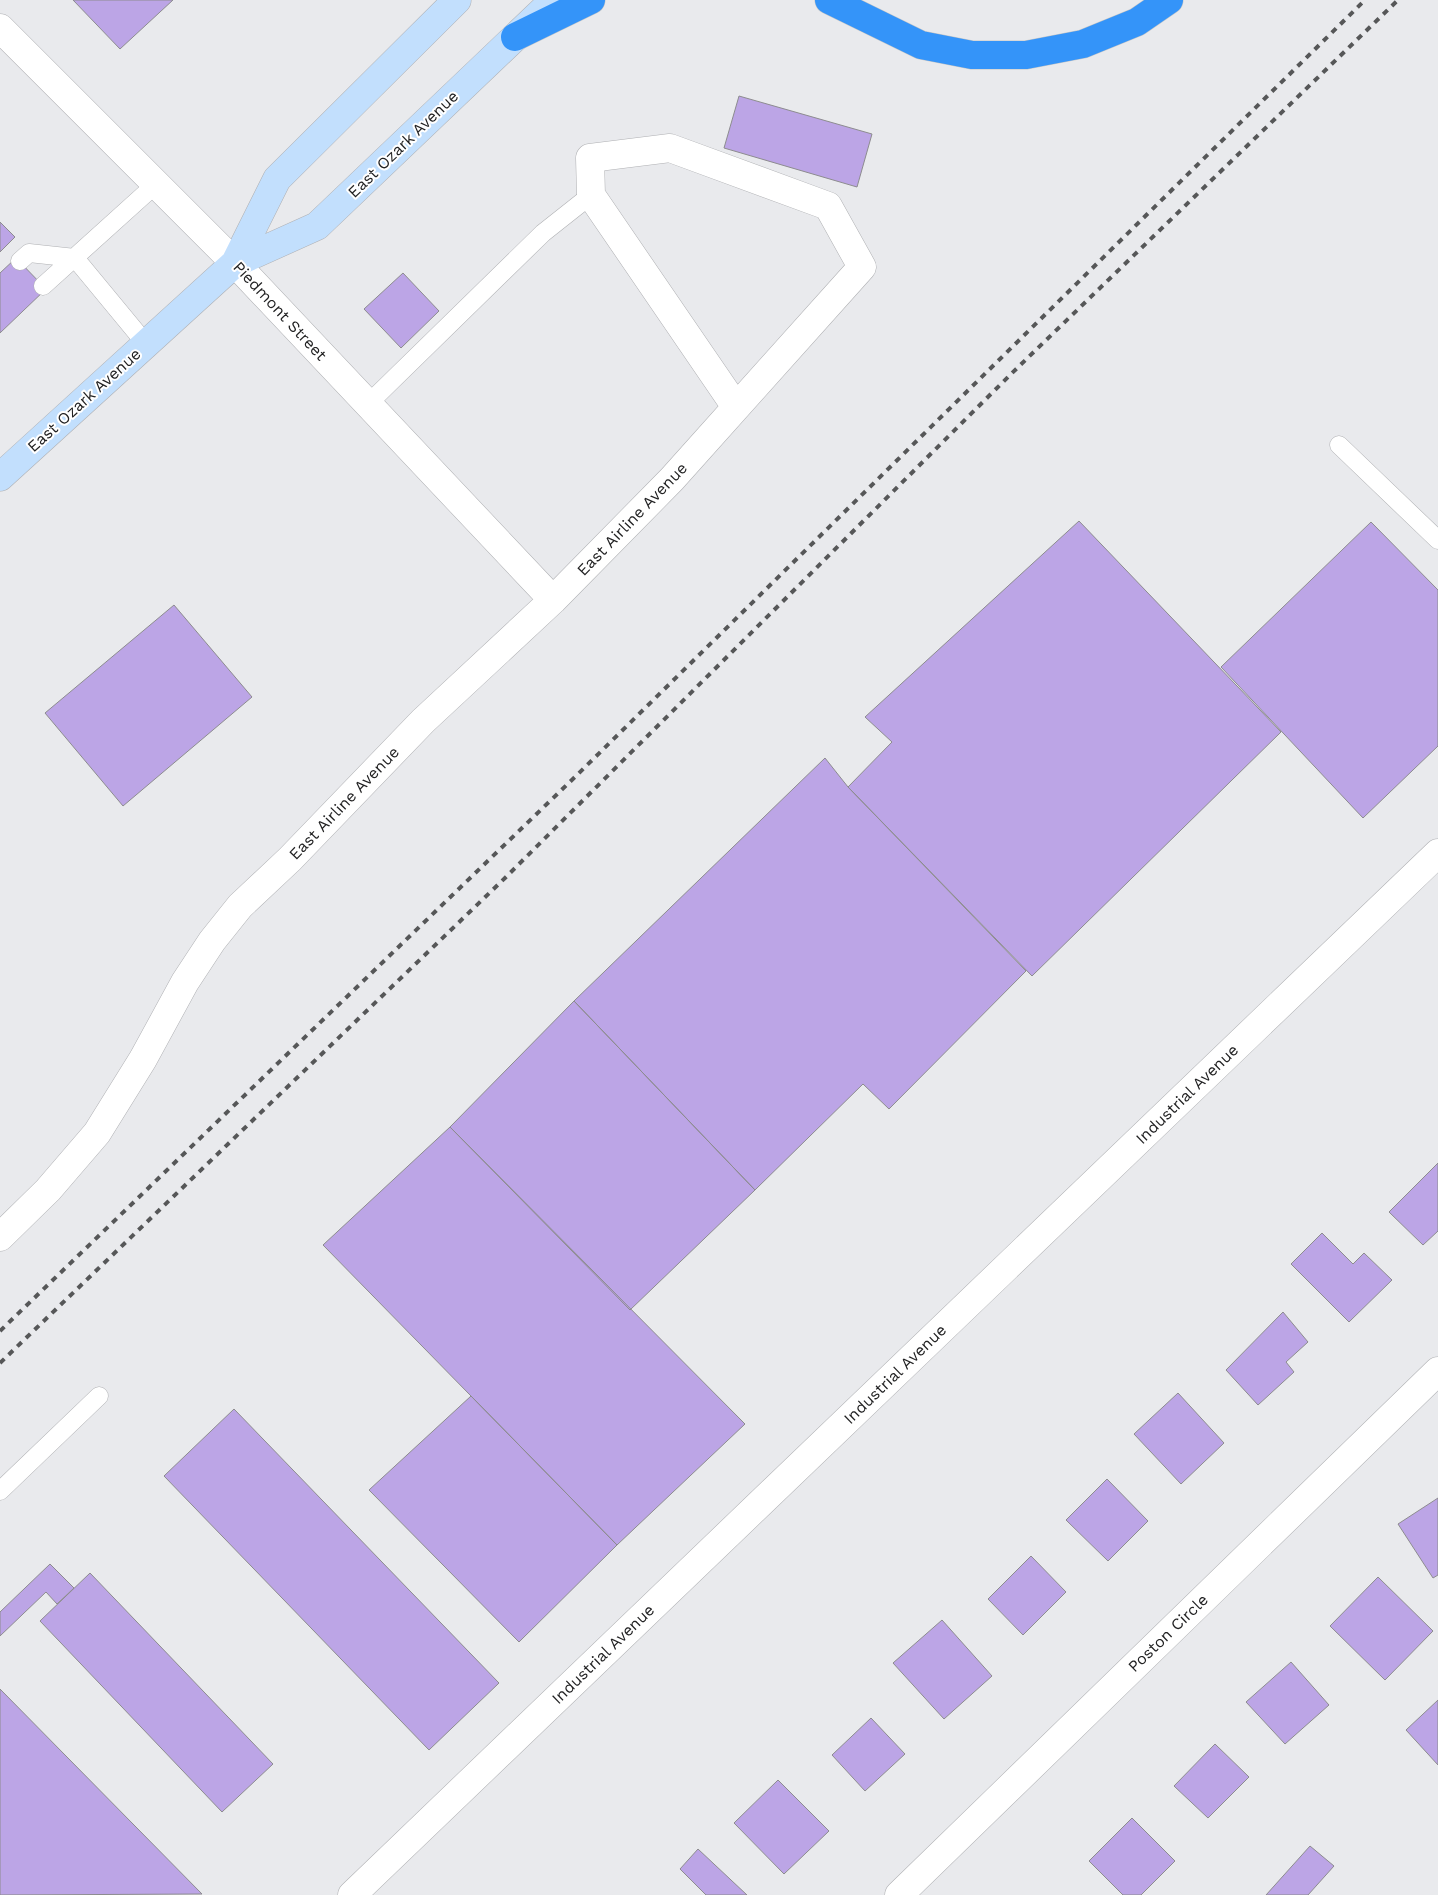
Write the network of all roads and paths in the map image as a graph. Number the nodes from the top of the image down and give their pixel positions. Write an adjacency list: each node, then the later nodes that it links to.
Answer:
1 (457, 0): 12 (main road, East Ozark Avenue)
2 (554, 0): 7 (main road, East Ozark Avenue)
3 (591, 0): 7 (highway)
4 (829, 0): 5 (highway)
5 (1169, 0)
6 (0, 28): 8 (street, Piedmont Street)
7 (514, 36): 12 (main road, East Ozark Avenue)
8 (156, 184): 10 (lane); 12 (street, Piedmont Street)
9 (591, 195): 15 (lane); 16 (street); 16 (street, East Airline Avenue)
10 (74, 258): 11 (lane); 13 (lane); 14 (lane)
11 (20, 262)
12 (235, 263): 14 (main road, East Ozark Avenue); 15 (street, Piedmont Street)
13 (43, 286)
14 (146, 344): 18 (main road, East Ozark Avenue)
15 (368, 404): 20 (street, Piedmont Street)
16 (736, 407): 20 (street, East Airline Avenue)
17 (1340, 445): 19 (lane)
18 (0, 477)
19 (1438, 540)
20 (553, 600): 22 (street, East Airline Avenue)
21 (1438, 853): 26 (street, Industrial Avenue)
22 (0, 1237)
23 (1438, 1371): 27 (street, Poston Circle)
24 (99, 1396): 25 (lane)
25 (0, 1492)
26 (352, 1895)
27 (898, 1895)

